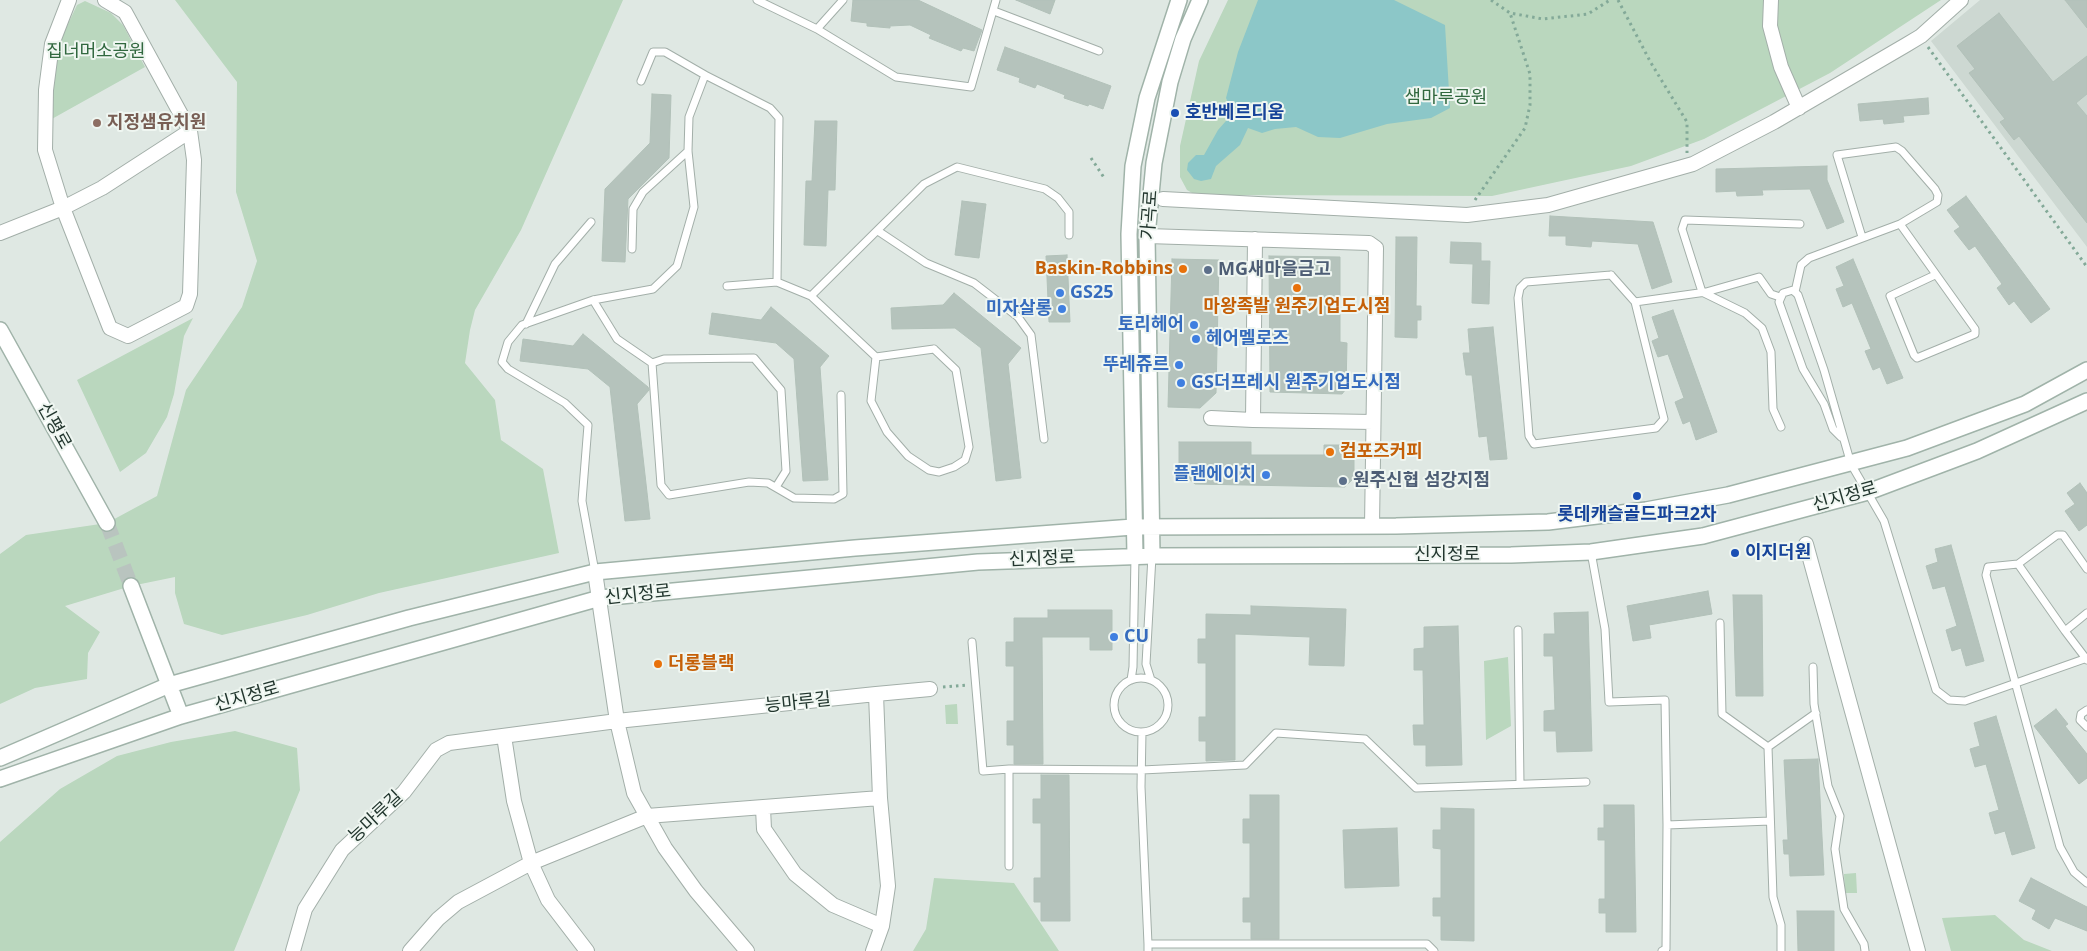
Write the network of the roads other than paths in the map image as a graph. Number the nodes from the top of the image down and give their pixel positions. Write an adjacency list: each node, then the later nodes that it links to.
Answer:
1 (69, 0): 19 (street)
2 (106, 0): 16 (street)
3 (757, 0): 11 (lane)
4 (843, 0): 11 (lane)
5 (996, 0): 10 (lane)
6 (1180, 0): 25 (street, 가곡로)
7 (1200, 0): 27 (street, 가곡로)
8 (1771, 0): 15 (street)
9 (1961, 0): 15 (street)
10 (994, 11): 11 (lane); 12 (lane)
11 (818, 29)
12 (1099, 51)
13 (705, 76): 14 (lane); 17 (lane); 32 (lane)
14 (641, 81)
15 (1799, 108): 18 (street)
16 (190, 131): 19 (street); 19 (street)
17 (688, 151): 30 (lane); 38 (lane)
18 (1163, 199)
19 (63, 208): 24 (street)
20 (591, 222): 40 (lane)
21 (1800, 224): 34 (lane)
22 (1900, 224): 28 (lane); 28 (lane); 31 (lane)
23 (878, 231): 26 (lane); 36 (lane); 52 (lane)
24 (0, 233)
25 (1129, 234): 27 (street); 58 (street, 가곡로)
26 (1070, 235)
27 (1147, 236): 29 (street); 59 (street, 가곡로)
28 (1862, 237): 35 (lane)
29 (1255, 239): 48 (street); 49 (street)
30 (632, 248)
31 (1935, 275): 31 (lane)
32 (777, 282): 33 (lane); 36 (lane)
33 (727, 286)
34 (1702, 292): 37 (lane); 39 (lane); 50 (lane)
35 (1796, 292): 37 (lane); 51 (lane)
36 (811, 296): 42 (lane)
37 (1780, 297): 51 (lane)
38 (593, 300): 40 (lane); 43 (lane)
39 (1635, 302): 39 (lane)
40 (526, 324): 66 (lane)
41 (0, 330): 56 (street, 신평로)
42 (876, 357): 42 (lane)
43 (652, 364): 54 (lane); 54 (lane)
44 (2087, 370): 53 (street, 신지정로)
45 (841, 395): 54 (lane)
46 (2087, 401): 55 (street, 신지정로)
47 (1211, 418): 48 (street)
48 (1253, 420): 49 (street)
49 (1373, 422): 57 (street)
50 (1781, 427)
51 (1841, 436): 53 (lane)
52 (1044, 439)
53 (1851, 464): 55 (lane); 57 (street, 신지정로)
54 (776, 487)
55 (1868, 492): 61 (street, 신지정로); 78 (lane)
56 (107, 523)
57 (1372, 526): 59 (street, 신지정로)
58 (1133, 527): 59 (street, 신지정로); 62 (street, 가곡로); 66 (street, 신지정로)
59 (1152, 527): 63 (street, 가곡로)
60 (1806, 544): 117 (street)
61 (1591, 552): 63 (street, 신지정로); 100 (lane)
62 (1134, 556): 63 (street, 신지정로); 68 (street, 신지정로); 76 (lane)
63 (1152, 556): 77 (lane)
64 (2018, 564): 65 (lane); 72 (lane); 78 (lane)
65 (2087, 569)
66 (594, 572): 68 (street); 79 (street, 신지정로)
67 (131, 586): 79 (street)
68 (600, 598): 84 (street, 신지정로); 85 (street)
69 (2087, 613): 72 (lane)
70 (1720, 623): 89 (lane)
71 (1518, 630): 95 (lane)
72 (2065, 631): 74 (lane)
73 (972, 642): 91 (lane)
74 (2086, 659): 78 (lane)
75 (1812, 667): 83 (lane)
76 (1131, 680): 77 (lane); 87 (lane)
77 (1151, 680): 87 (lane)
78 (2017, 684): 103 (lane)
79 (169, 685): 84 (street); 90 (street, 신지정로)
80 (930, 689): 81 (street, 능마루길)
81 (876, 694): 85 (street, 능마루길); 96 (street)
82 (2087, 710): 86 (lane)
83 (1816, 713): 89 (lane); 116 (lane)
84 (181, 716): 93 (street, 신지정로)
85 (618, 721): 88 (street, 능마루길); 98 (street)
86 (2087, 728)
87 (1142, 732): 92 (lane)
88 (504, 736): 101 (street); 107 (street, 능마루길)
89 (1768, 747): 99 (lane)
90 (0, 758)
91 (1009, 769): 92 (lane); 102 (lane)
92 (1142, 770): 95 (lane); 106 (lane)
93 (0, 779)
94 (1586, 782): 95 (lane)
95 (1520, 784)
96 (880, 798): 97 (street); 104 (street)
97 (763, 808): 98 (street); 104 (street)
98 (647, 816): 101 (street); 110 (street)
99 (1770, 821): 100 (lane); 115 (lane)
100 (1667, 825): 114 (lane)
101 (531, 863): 108 (street); 109 (street)
102 (1008, 866)
103 (2087, 883)
104 (882, 926): 111 (street)
105 (1202, 944): 106 (lane); 112 (lane); 113 (lane)
106 (1148, 947)
107 (293, 951)
108 (410, 951)
109 (587, 951)
110 (747, 951)
111 (873, 951)
112 (1208, 951)
113 (1434, 951)
114 (1662, 951)
115 (1781, 951)
116 (1865, 951)
117 (1918, 951)

